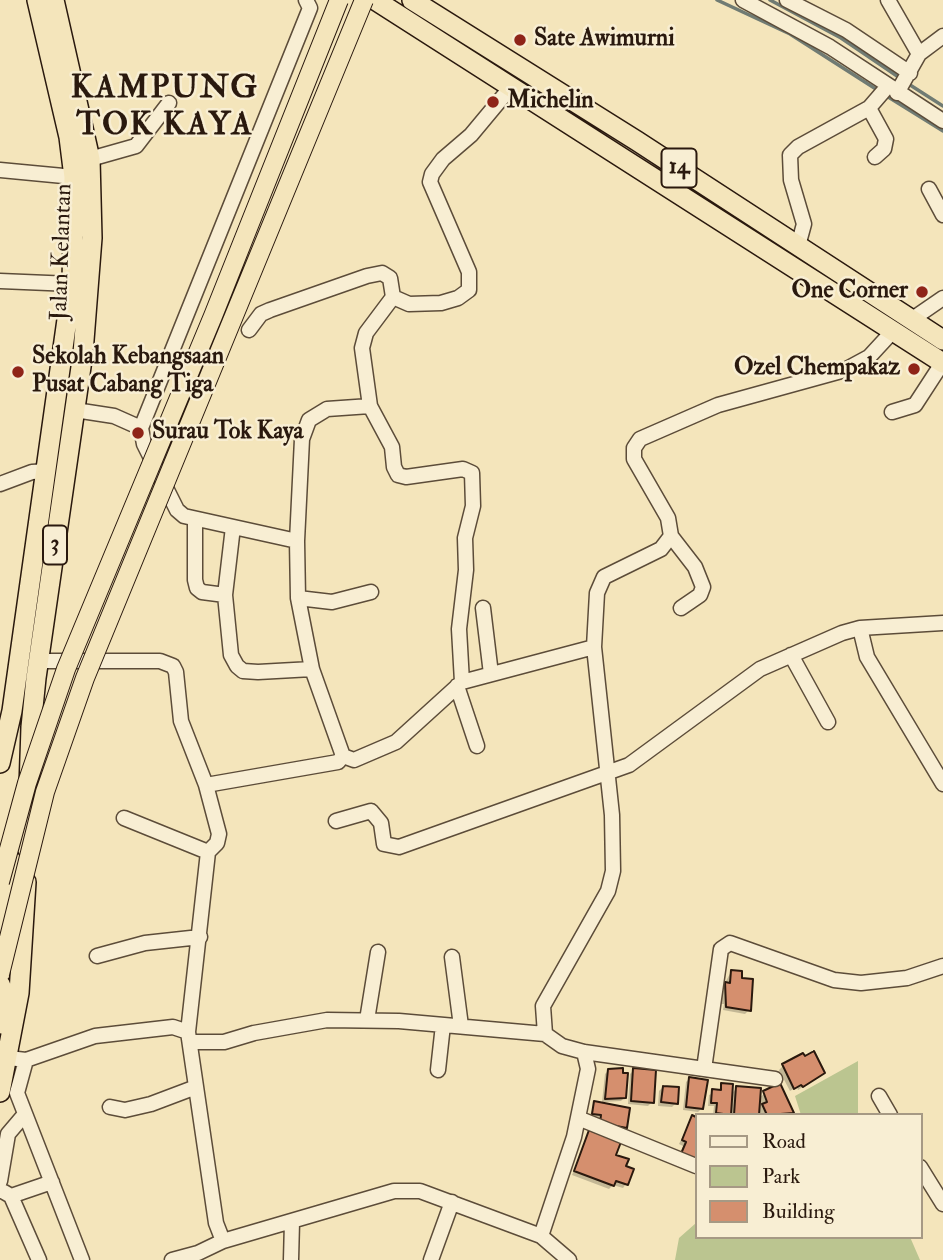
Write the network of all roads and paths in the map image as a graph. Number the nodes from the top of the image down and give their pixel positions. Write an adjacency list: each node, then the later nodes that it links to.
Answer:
1 (37, 0): 21 (highway, Jalan Kelantan / 3)
2 (54, 0): 19 (highway, Jalan Kelantan / 3)
3 (306, 0): 39 (street)
4 (339, 0): 69 (main road, bridge)
5 (364, 0): 75 (main road, bridge)
6 (375, 0): 13 (highway, 14)
7 (412, 0): 17 (highway, 14)
8 (743, 0): 14 (street)
9 (787, 0): 14 (street)
10 (891, 2): 12 (street)
11 (943, 36): 12 (street)
12 (919, 54): 14 (street)
13 (511, 87): 23 (highway, 14); 29 (street)
14 (892, 89): 16 (street); 18 (street); 25 (street)
15 (169, 103): 19 (street)
16 (943, 121)
17 (638, 141): 23 (highway); 25 (highway, 14)
18 (875, 157)
19 (90, 159): 37 (highway, Jalan Kelantan / 3)
20 (0, 170): 21 (street)
21 (74, 177): 28 (highway, Jalan Kelantan / 3)
22 (929, 190): 24 (street)
23 (688, 201): 26 (highway, 14)
24 (943, 215)
25 (803, 249): 26 (highway); 31 (highway, 14)
26 (799, 271): 33 (highway, 14)
27 (0, 281): 28 (street)
28 (72, 284): 40 (highway, Jalan Kelantan / 3)
29 (393, 297): 32 (street); 36 (street)
30 (943, 298): 31 (street)
31 (911, 320): 34 (highway, 14)
32 (249, 330)
33 (893, 331): 35 (highway, 14); 44 (street)
34 (943, 340)
35 (943, 363): 38 (street)
36 (370, 406): 45 (street); 58 (street)
37 (75, 410): 39 (street); 55 (highway, Jalan Kelantan / 3)
38 (892, 412)
39 (141, 428): 42 (street)
40 (48, 471): 41 (street); 61 (highway, Jalan Kelantan / 3)
41 (0, 484)
42 (195, 520): 43 (street); 47 (street)
43 (233, 527): 45 (street); 47 (street)
44 (671, 536): 50 (street); 53 (street)
45 (297, 541): 48 (street)
46 (371, 592): 48 (street)
47 (225, 595): 56 (street)
48 (298, 598): 56 (street)
49 (483, 608): 57 (street)
50 (681, 608)
51 (943, 623): 52 (street)
52 (860, 628): 54 (street); 64 (street)
53 (594, 647): 57 (street); 63 (street)
54 (791, 656): 59 (street); 63 (street)
55 (38, 661): 65 (street); 83 (highway, Jalan Kelantan / 3)
56 (313, 669): 62 (street)
57 (491, 674): 58 (street)
58 (459, 684): 60 (street); 62 (street)
59 (828, 722)
60 (477, 746)
61 (2, 750)
62 (343, 756): 65 (street)
63 (608, 772): 67 (street); 80 (street)
64 (943, 783)
65 (206, 785): 68 (street)
66 (124, 818): 68 (street)
67 (336, 821)
68 (208, 852): 70 (street)
69 (0, 883)
70 (200, 937): 72 (street); 81 (street)
71 (378, 952): 77 (street)
72 (97, 956)
73 (452, 957): 79 (street)
74 (943, 966): 84 (street)
75 (0, 974)
76 (0, 984): 83 (highway)
77 (367, 1020): 78 (street); 81 (street)
78 (443, 1026): 79 (street); 85 (street)
79 (461, 1026): 80 (street)
80 (545, 1034): 82 (street)
81 (189, 1037): 83 (street); 87 (street)
82 (584, 1052): 84 (street); 93 (street)
83 (8, 1054): 88 (highway, Jalan Kelantan / 3); 92 (street)
84 (705, 1069): 86 (street)
85 (438, 1070)
86 (775, 1079)
87 (196, 1087): 90 (street); 103 (street)
88 (0, 1093)
89 (879, 1096): 91 (street)
90 (110, 1107)
91 (889, 1113)
92 (25, 1114): 96 (street); 97 (street)
93 (578, 1118): 94 (street); 102 (street)
94 (694, 1165)
95 (922, 1170): 100 (street)
96 (0, 1181)
97 (52, 1182): 98 (street); 105 (street)
98 (6, 1193): 104 (street)
99 (452, 1202): 101 (street); 102 (street); 108 (street)
100 (943, 1204)
101 (292, 1222): 103 (street); 107 (street)
102 (541, 1236): 109 (street)
103 (223, 1241): 106 (street)
104 (39, 1260)
105 (82, 1260)
106 (172, 1260)
107 (291, 1260)
108 (431, 1260)
109 (569, 1260)

